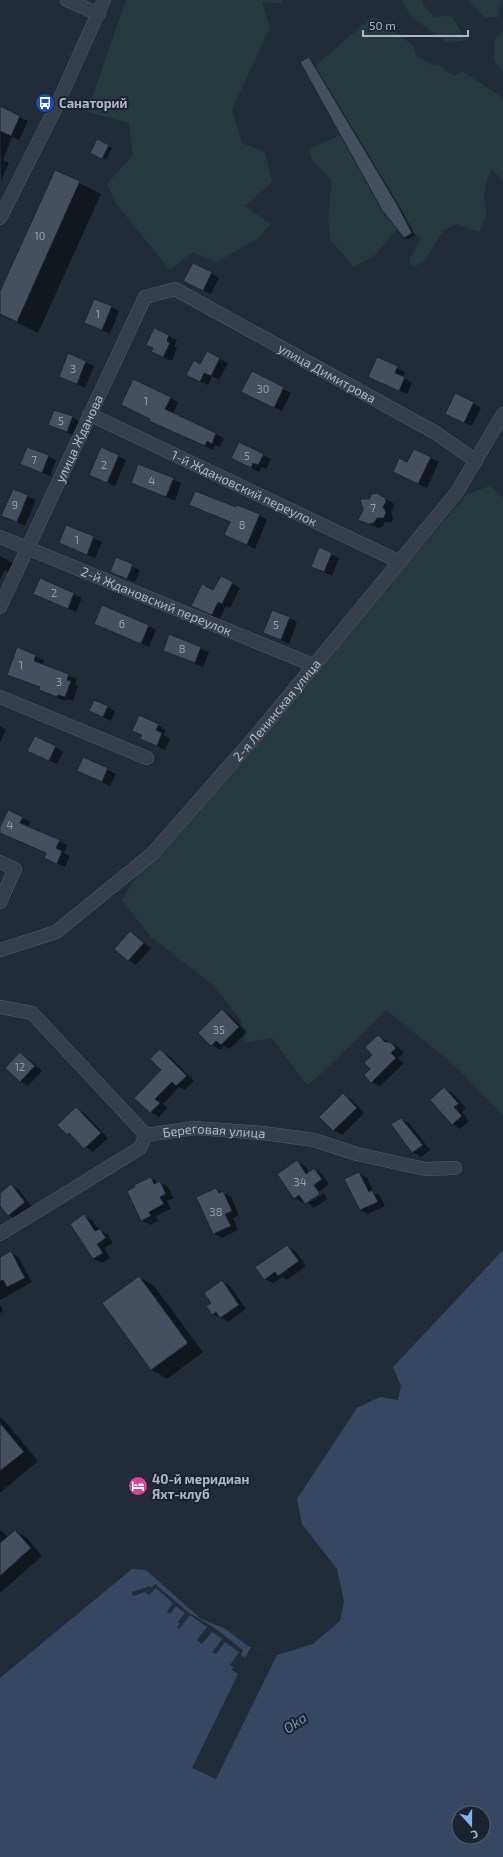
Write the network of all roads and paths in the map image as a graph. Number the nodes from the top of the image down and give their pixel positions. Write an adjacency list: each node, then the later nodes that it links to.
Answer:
1 (67, 0): 3 (street)
2 (104, 0): 3 (street)
3 (99, 14): 4 (street)
4 (0, 218)
5 (175, 289): 6 (street, улица Жданова); 8 (street, улица Димитрова)
6 (89, 414): 10 (street, улица Жданова); 11 (street, 1-й Ждановский переулок)
7 (503, 414): 8 (street, 2-я Ленинская улица)
8 (476, 461): 11 (street, 2-я Ленинская улица)
9 (0, 537): 10 (street, 2-й Ждановский переулок)
10 (26, 548): 12 (street, улица Жданова); 13 (street, 2-й Ждановский переулок)
11 (400, 562): 13 (street, 2-я Ленинская улица)
12 (0, 607)
13 (313, 665): 18 (street, 2-я Ленинская улица)
14 (0, 697): 15 (street)
15 (147, 758)
16 (0, 862): 17 (street)
17 (0, 902)
18 (0, 950)
19 (0, 1007): 20 (street)
20 (146, 1135): 21 (street, Береговая улица); 22 (street, Береговая улица)
21 (455, 1168)
22 (0, 1234)

